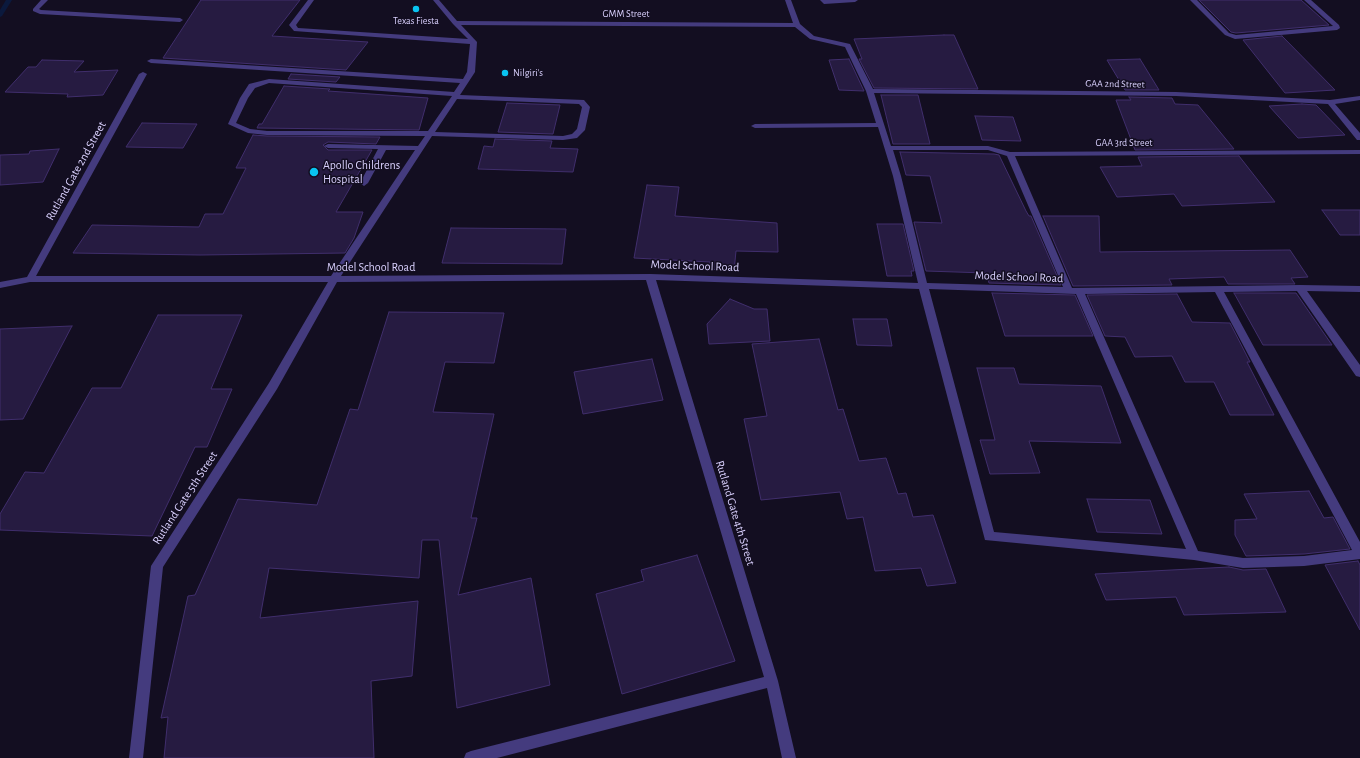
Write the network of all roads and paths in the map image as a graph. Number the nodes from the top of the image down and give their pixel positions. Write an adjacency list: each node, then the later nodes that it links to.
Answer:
1 (45, 0): 9 (street)
2 (311, 0): 12 (street)
3 (436, 0): 10 (street)
4 (788, 0): 11 (street)
5 (823, 0): 6 (street)
6 (855, 0)
7 (1193, 0): 8 (street)
8 (1307, 0)
9 (180, 20)
10 (455, 23): 11 (street, GMM Street); 12 (street)
11 (796, 25): 16 (street)
12 (474, 42): 15 (street, Rutland Gate 5th Street)
13 (151, 61): 15 (street)
14 (143, 74): 32 (street, Rutland Gate 2nd Street)
15 (465, 81): 17 (street, Rutland Gate 5th Street)
16 (870, 91): 19 (street, GAA 2nd Street); 20 (street)
17 (456, 96): 22 (street, Rutland Gate 5th Street); 22 (street); 22 (street)
18 (1360, 98): 19 (street, GAA 2nd Street)
19 (1330, 102): 23 (street)
20 (880, 125): 21 (street); 27 (street)
21 (755, 126)
22 (430, 134): 26 (street, Rutland Gate 5th Street)
23 (1360, 138)
24 (328, 146): 25 (street)
25 (383, 147): 26 (street); 30 (street)
26 (421, 148): 33 (street, Rutland Gate 5th Street)
27 (889, 148): 29 (street, GAA 3rd Street); 35 (street)
28 (1360, 152): 29 (street, GAA 3rd Street)
29 (1010, 154): 39 (street)
30 (364, 183)
31 (650, 277): 33 (street, Model School Road); 35 (street, Model School Road); 43 (street, Rutland Gate 4th Street)
32 (30, 279): 33 (street, Model School Road); 34 (street, Model School Road)
33 (334, 279): 44 (street, Rutland Gate 5th Street)
34 (0, 285)
35 (923, 285): 39 (street, Model School Road); 42 (street)
36 (1300, 288): 37 (street, Model School Road); 38 (street, Model School Road); 40 (street)
37 (1360, 288)
38 (1218, 290): 39 (street, Model School Road); 41 (street)
39 (1074, 291): 42 (street)
40 (1360, 373)
41 (1360, 554): 42 (street)
42 (1194, 555)
43 (772, 681): 45 (street); 46 (street, Rutland Gate 4th Street)
44 (136, 758)
45 (471, 758)
46 (789, 758)

